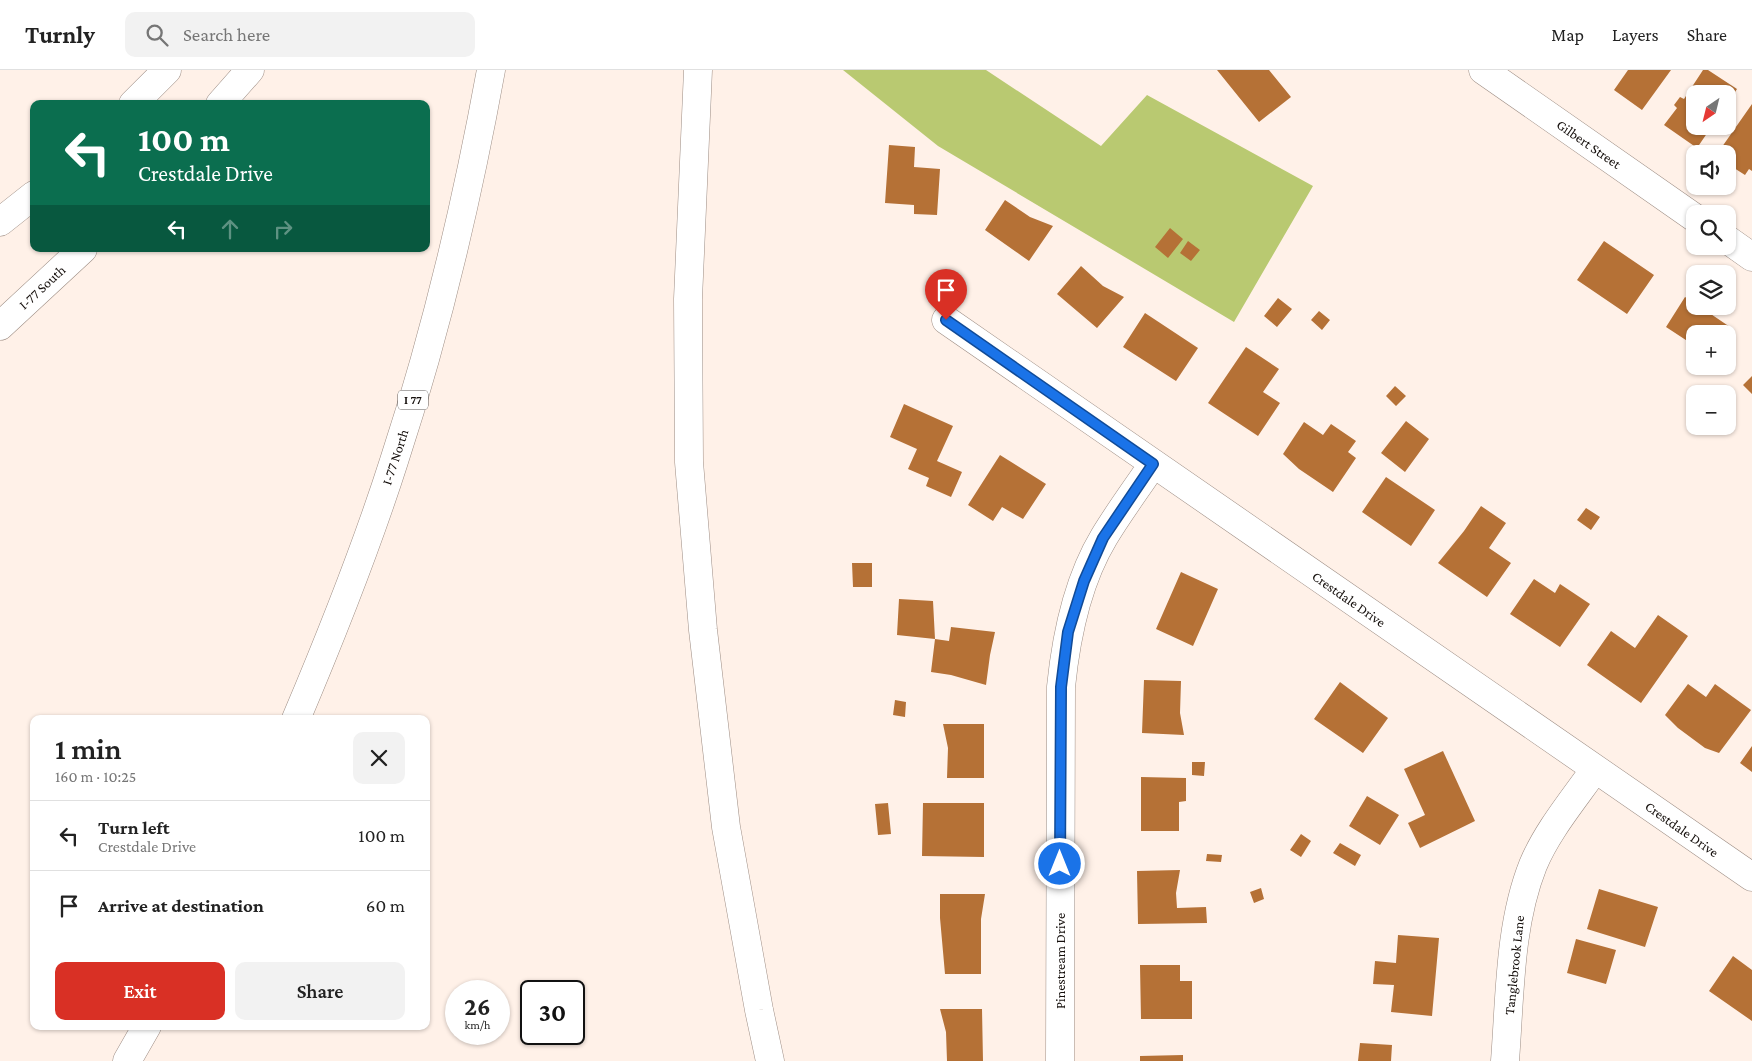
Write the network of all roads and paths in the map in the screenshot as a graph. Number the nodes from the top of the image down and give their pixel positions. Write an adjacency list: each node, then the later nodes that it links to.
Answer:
1 (167, 70): 6 (main road)
2 (250, 70): 7 (main road)
3 (491, 70): 17 (main road, I-77 North / I 77)
4 (698, 70): 22 (main road)
5 (1483, 70): 9 (main road, Gilbert Street)
6 (137, 100)
7 (224, 100)
8 (30, 198): 10 (main road)
9 (1686, 212)
10 (0, 222)
11 (1736, 246): 13 (main road)
12 (80, 252): 15 (main road, I-77 South)
13 (1752, 257)
14 (946, 320): 16 (main road, Crestdale Drive)
15 (0, 326)
16 (1153, 464): 18 (main road, Crestdale Drive); 23 (main road, Pinestream Drive)
17 (298, 715)
18 (1595, 769): 19 (main road, Crestdale Drive); 24 (main road, Tanglebrook Lane)
19 (1752, 877)
20 (145, 1030): 21 (main road)
21 (127, 1061)
22 (770, 1061)
23 (1060, 1061)
24 (1505, 1061)

